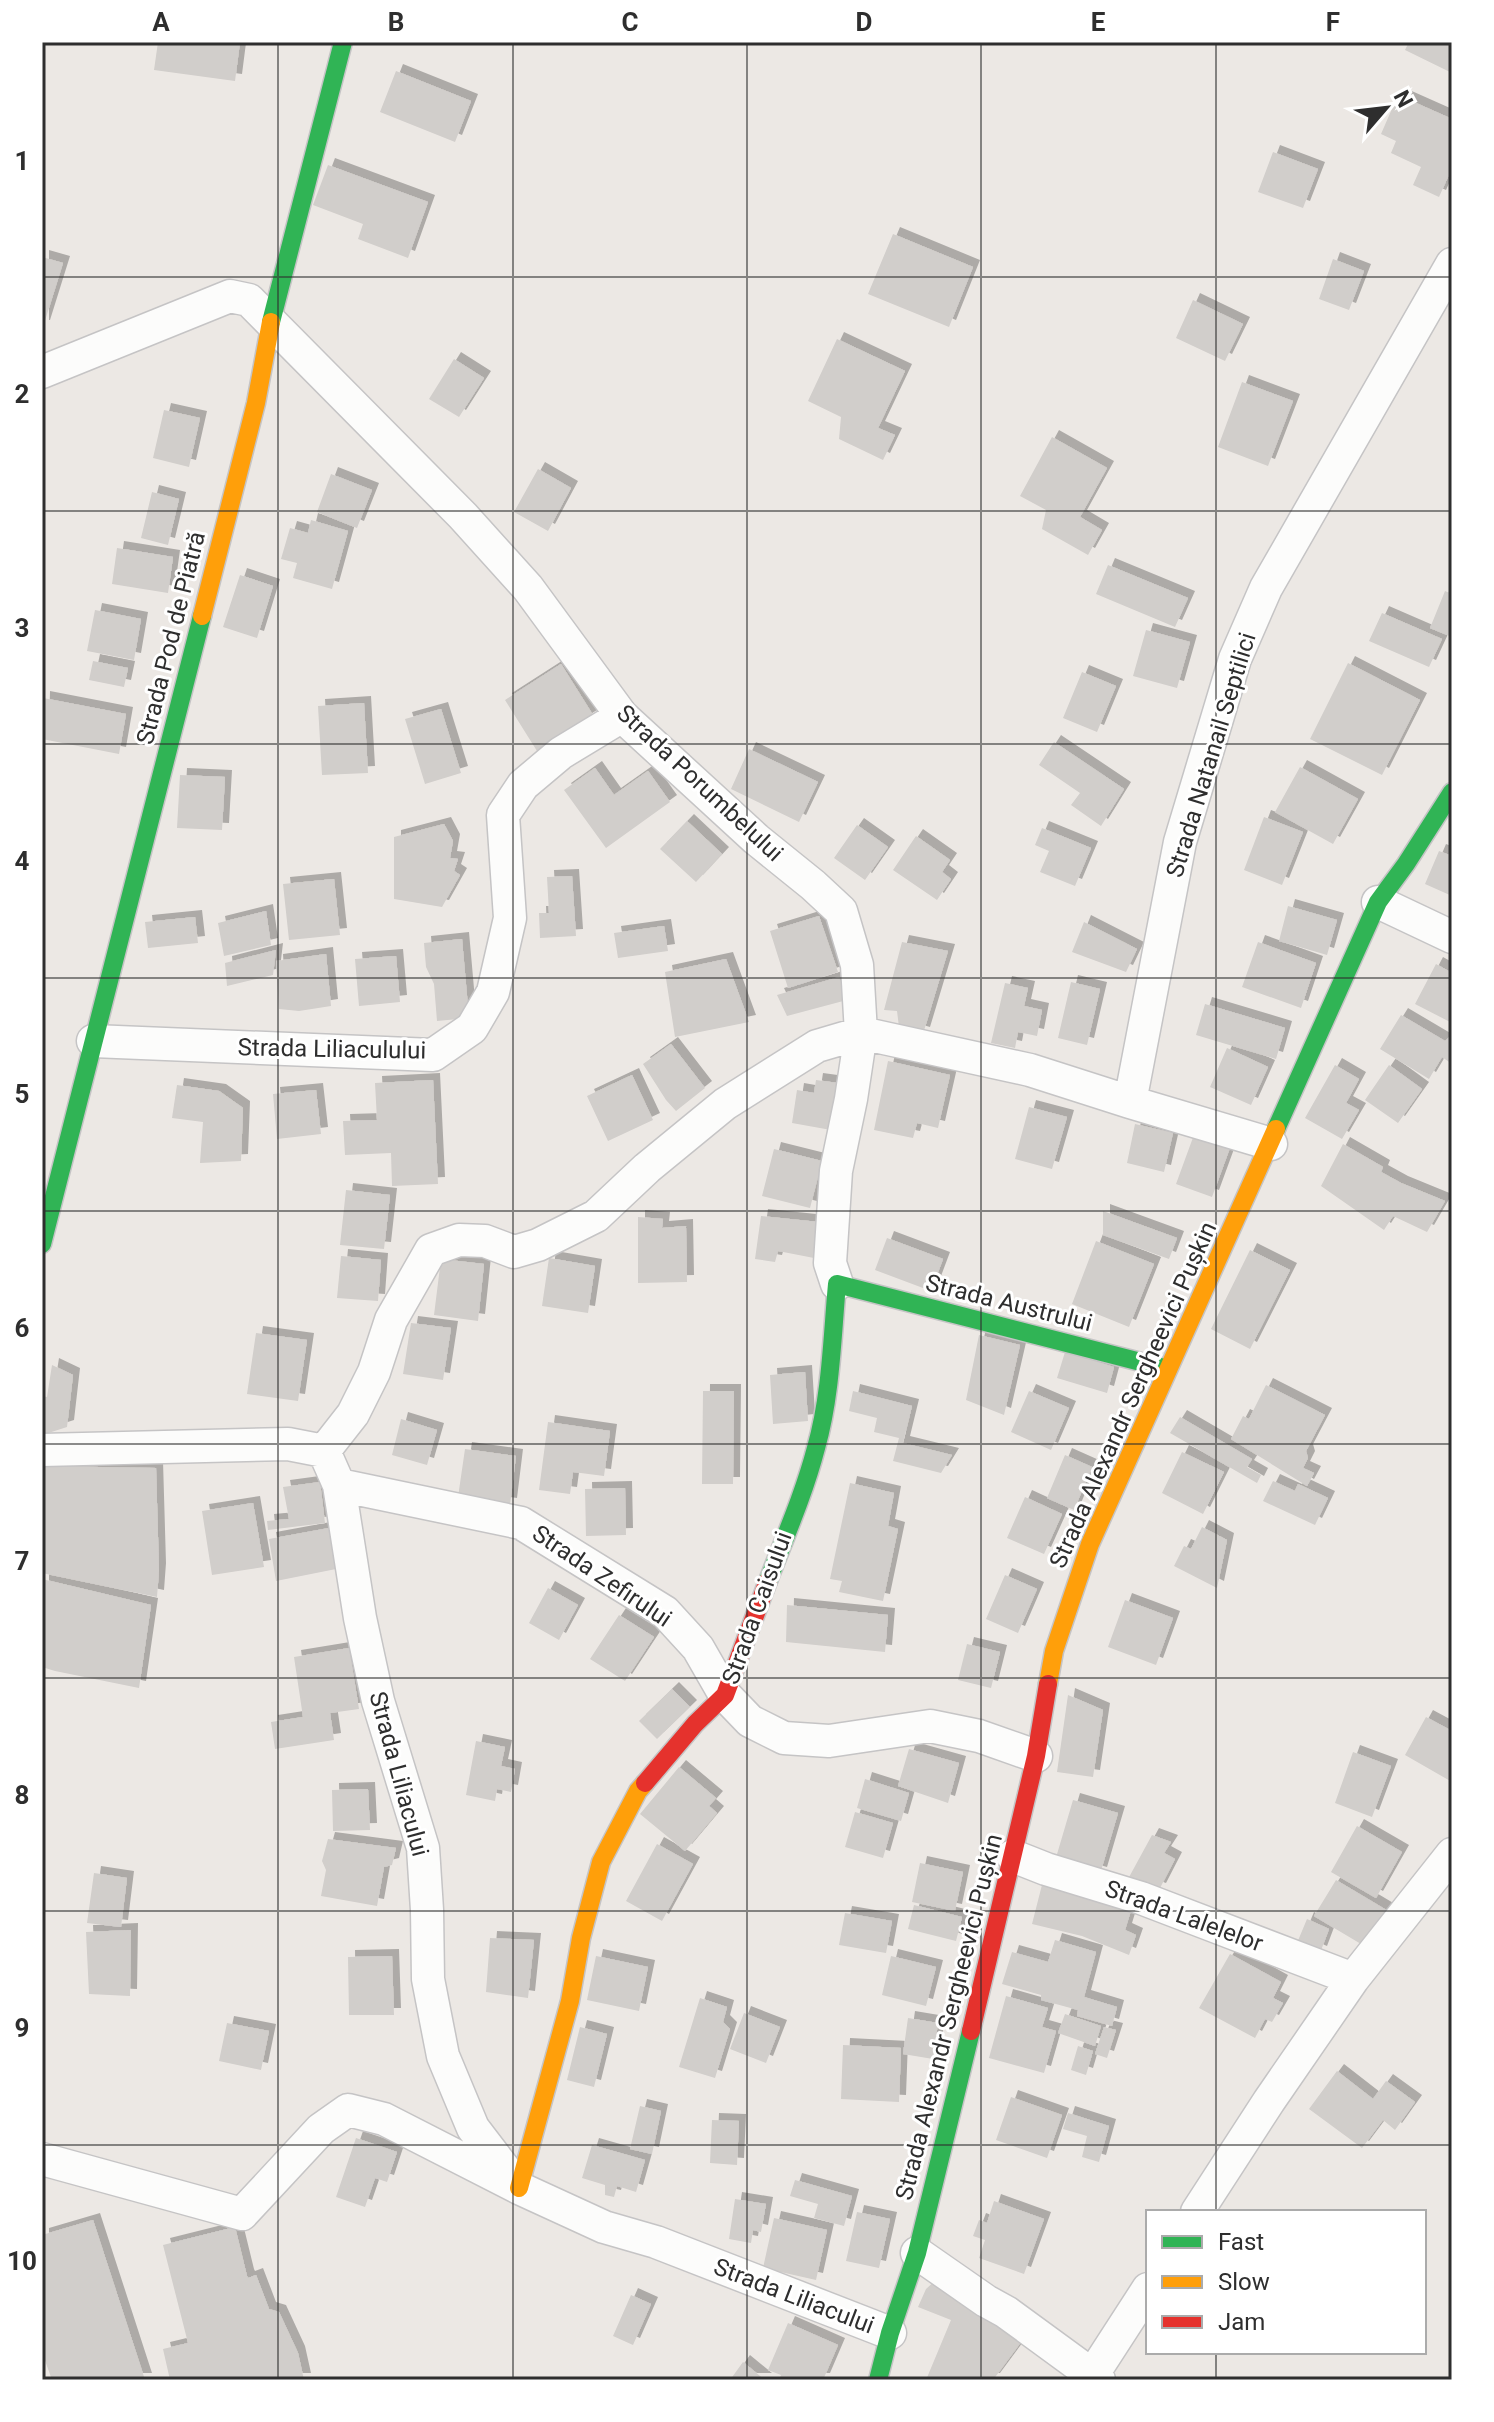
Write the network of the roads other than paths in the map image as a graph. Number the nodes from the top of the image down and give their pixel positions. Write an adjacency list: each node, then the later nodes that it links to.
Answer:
1 (343, 42): 3 (street, Strada Pod de Piatră)
2 (1452, 264): 11 (street, Strada Natanail Septilici)
3 (271, 321): 4 (street, Strada Porumbelului); 5 (street, Strada Porumbelului); 10 (street, Strada Pod de Piatră)
4 (42, 372)
5 (622, 716): 9 (street, Strada Porumbelului); 10 (street, Strada Liliaculului)
6 (1452, 792): 7 (street, Strada Alexandr Sergheevici Pușkin)
7 (1378, 902): 8 (street); 12 (street, Strada Alexandr Sergheevici Pușkin)
8 (1452, 937)
9 (861, 1033): 11 (street); 14 (street, Strada Caisului); 17 (street)
10 (93, 1041): 13 (street, Strada Pod de Piatră)
11 (1130, 1102): 12 (street)
12 (1271, 1144): 15 (street, Strada Alexandr Sergheevici Pușkin)
13 (42, 1244)
14 (837, 1284): 15 (street, Strada Austrului); 19 (street, Strada Caisului)
15 (1168, 1369): 20 (street, Strada Alexandr Sergheevici Pușkin)
16 (42, 1450): 17 (street)
17 (324, 1451): 18 (street)
18 (339, 1485): 19 (street, Strada Zefirului); 25 (street, Strada Liliacului)
19 (725, 1695): 20 (street, Strada Zefirului); 25 (street, Strada Caisului)
20 (1036, 1756): 22 (street, Strada Alexandr Sergheevici Pușkin)
21 (1452, 1854): 23 (street)
22 (1013, 1856): 23 (street, Strada Lalelelor); 27 (street, Strada Alexandr Sergheevici Pușkin)
23 (1353, 1979): 26 (street)
24 (42, 2159): 25 (street, Strada Liliacului)
25 (519, 2188): 29 (street, Strada Liliacului)
26 (1198, 2210)
27 (917, 2253): 29 (street, Strada Alexandr Sergheevici Pușkin); 30 (street)
28 (1146, 2292): 30 (street)
29 (890, 2333): 31 (street, Strada Alexandr Sergheevici Pușkin)
30 (1096, 2377)
31 (878, 2380)

